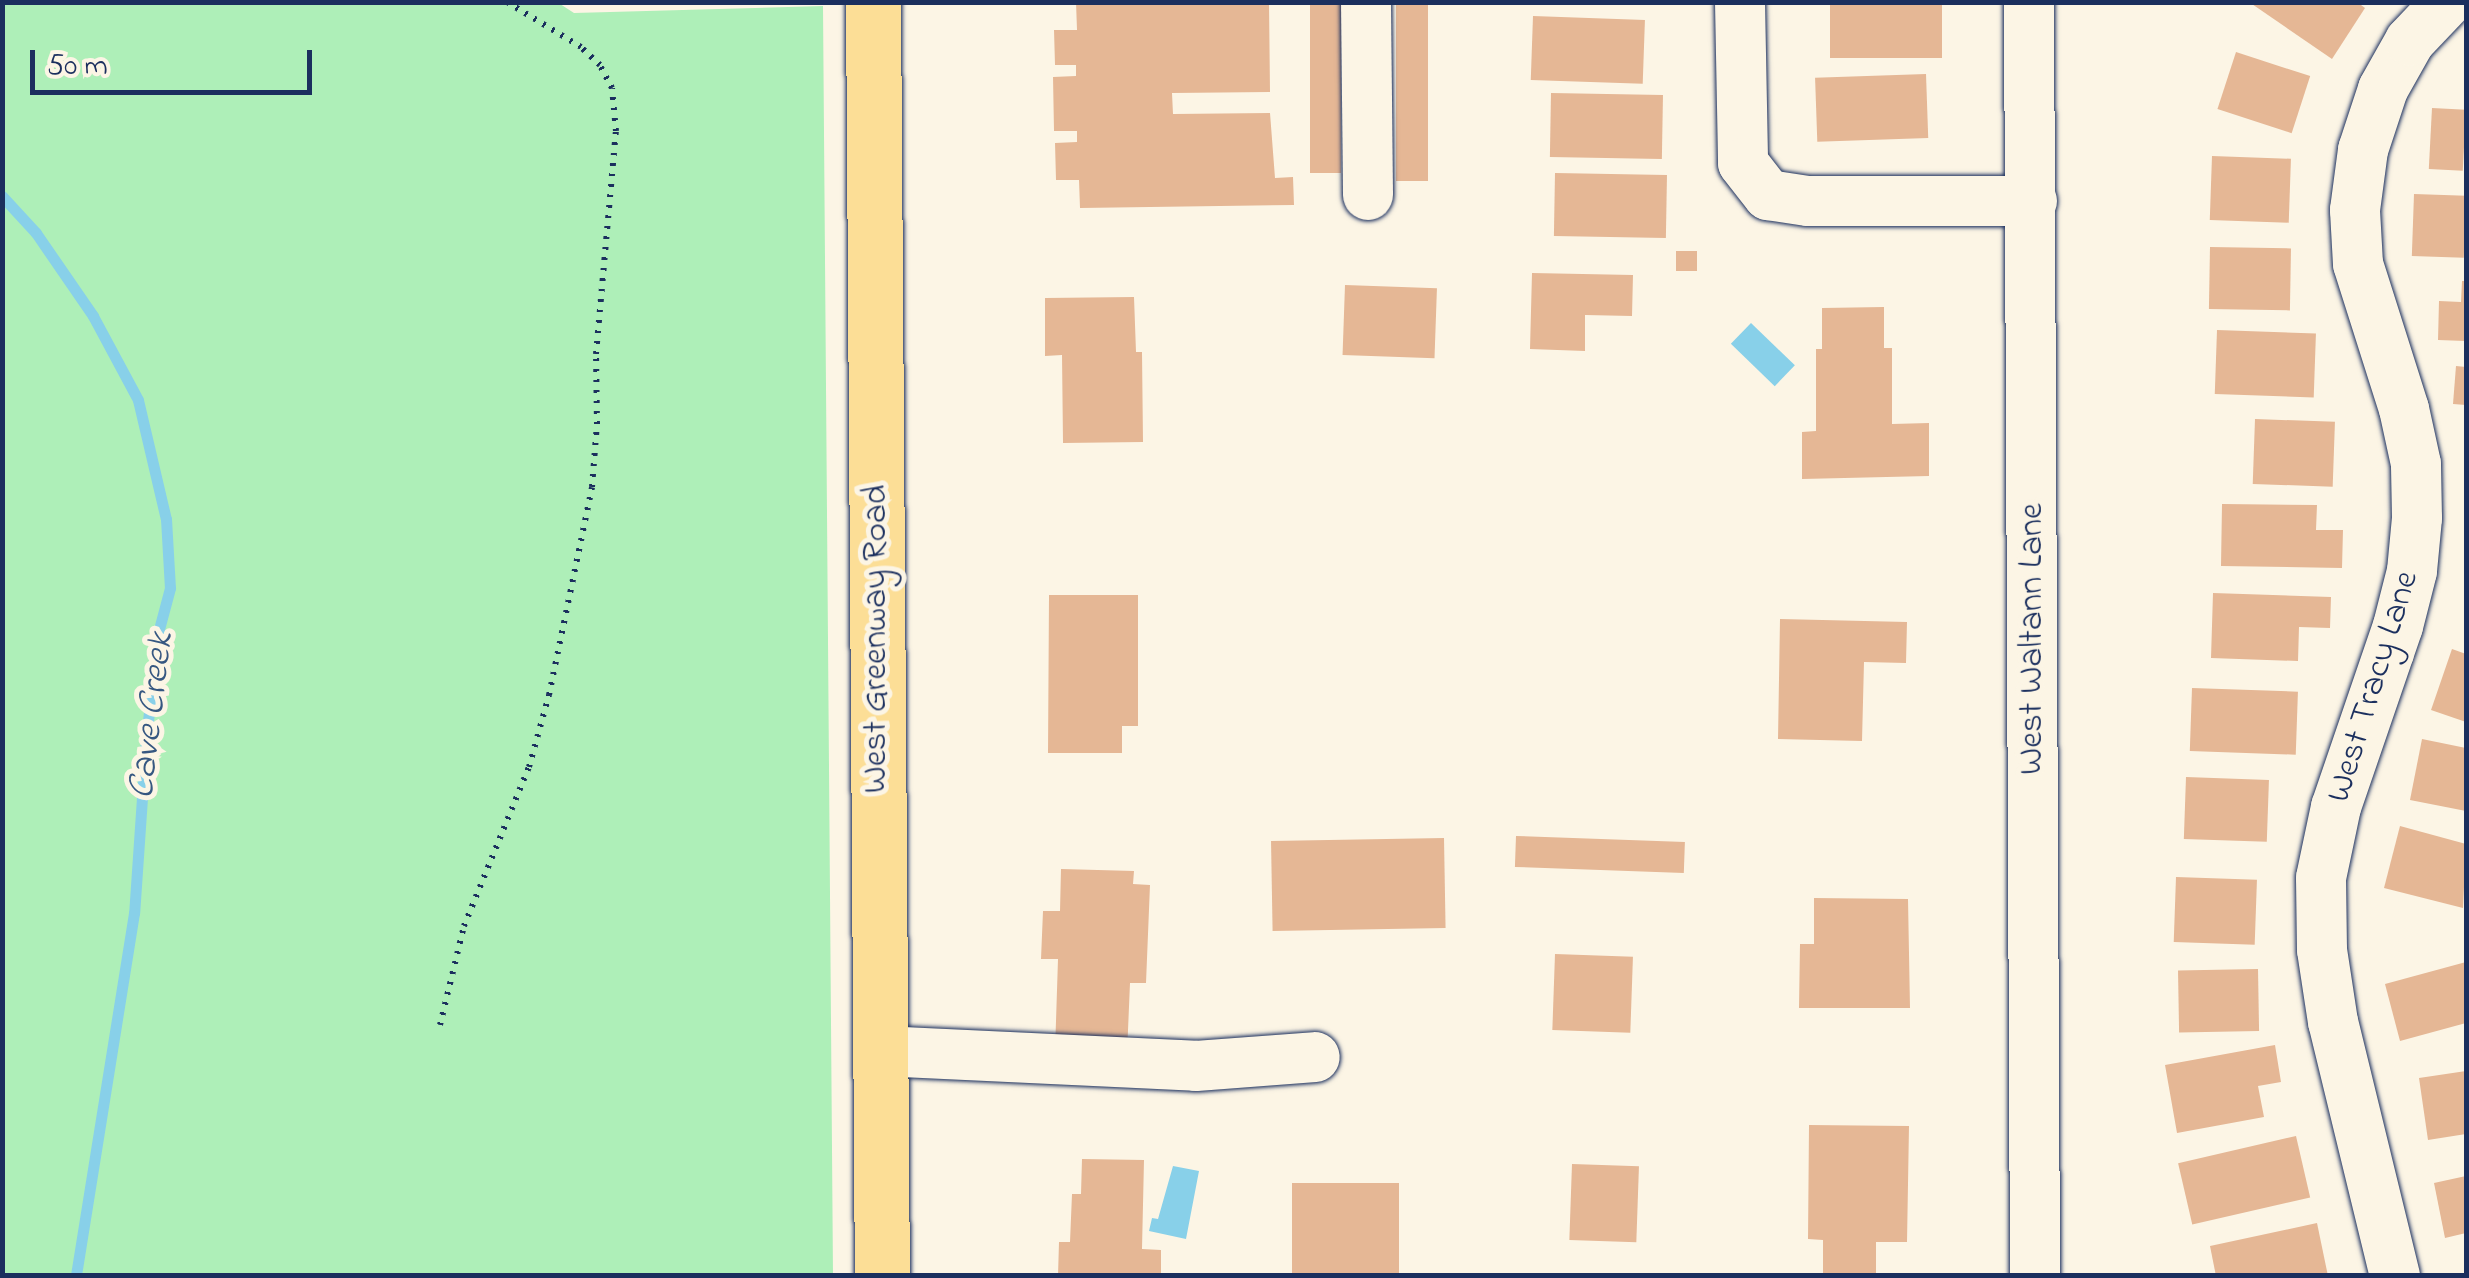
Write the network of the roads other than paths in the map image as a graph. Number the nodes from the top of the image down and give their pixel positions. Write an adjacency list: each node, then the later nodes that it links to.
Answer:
1 (872, 2): 8 (main road, West Greenway Road)
2 (1366, 2): 6 (street)
3 (1740, 2): 7 (street)
4 (2029, 2): 7 (street, West Waltann Lane)
5 (2447, 2): 12 (street, West Tracy Lane)
6 (1368, 195)
7 (2032, 201): 11 (street, West Waltann Lane)
8 (881, 1052): 9 (street); 10 (main road, West Greenway Road)
9 (1315, 1057)
10 (882, 1276)
11 (2034, 1276)
12 (2395, 1276)

